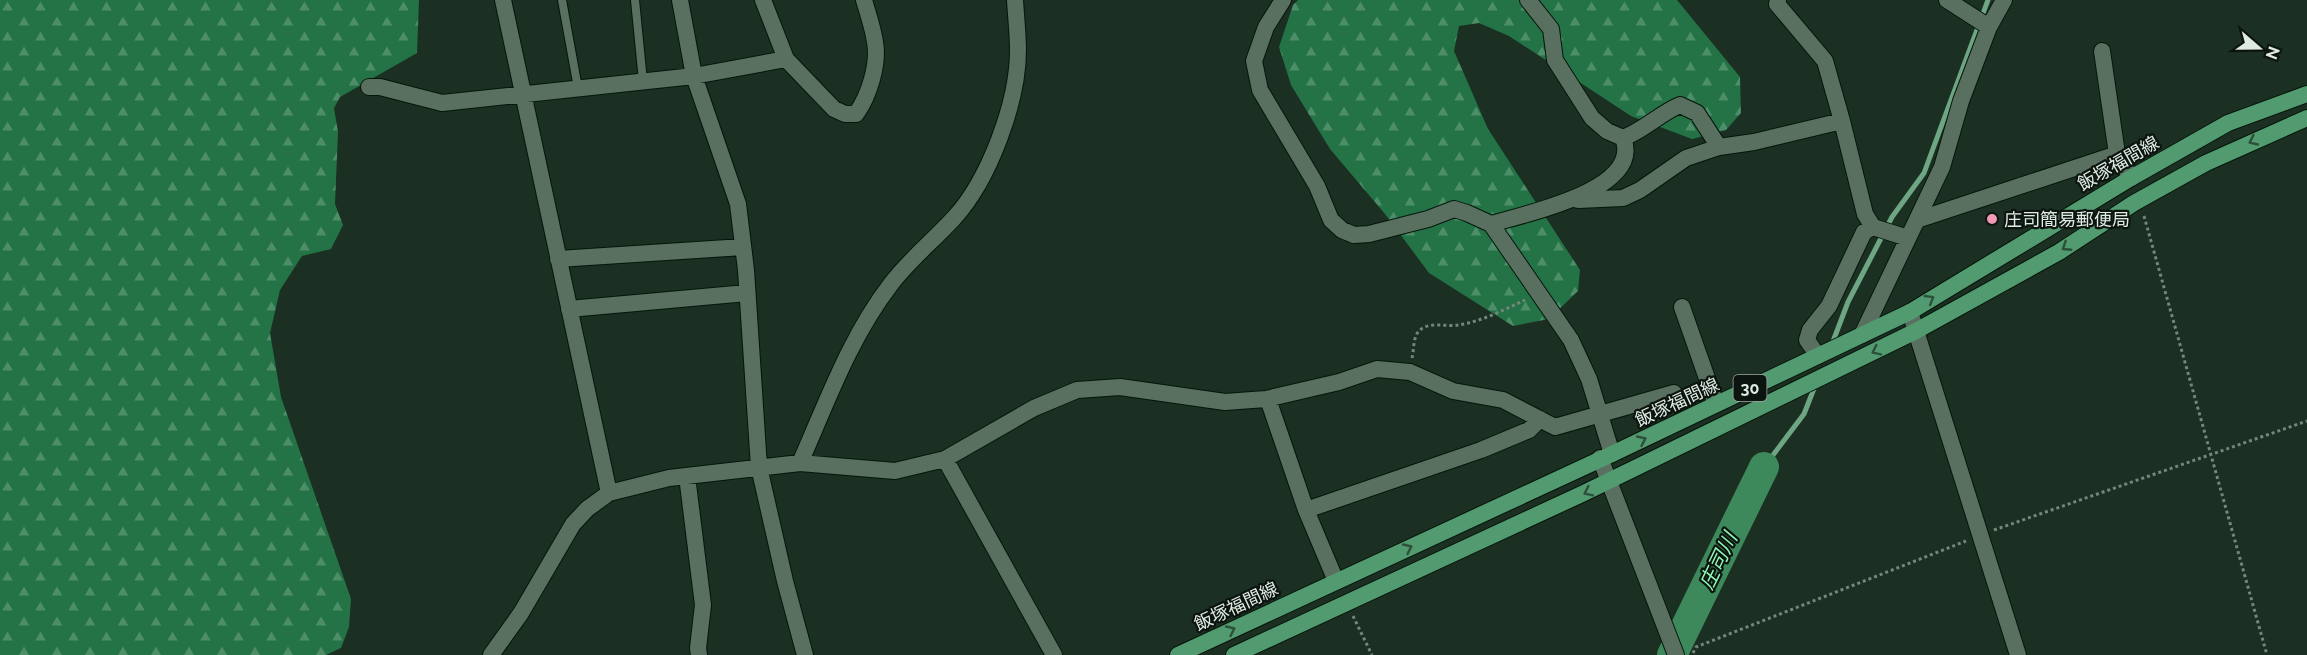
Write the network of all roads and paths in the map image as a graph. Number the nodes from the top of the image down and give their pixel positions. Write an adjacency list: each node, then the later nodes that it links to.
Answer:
1 (503, 0): 20 (street)
2 (562, 0): 19 (lane)
3 (635, 0): 17 (lane)
4 (680, 0): 16 (street)
5 (763, 0): 15 (street)
6 (864, 0): 15 (street)
7 (1015, 0): 52 (street)
8 (1283, 0): 31 (street)
9 (1528, 0): 24 (street)
10 (1947, 0): 13 (street)
11 (2004, 0): 13 (street)
12 (1776, 1): 23 (street)
13 (1989, 27): 30 (street)
14 (2102, 51): 26 (street)
15 (786, 59): 16 (street)
16 (694, 76): 17 (street); 34 (street)
17 (643, 81): 19 (street)
18 (369, 87): 20 (street)
19 (578, 88): 20 (street)
20 (522, 94): 35 (street)
21 (2307, 94): 27 (main road, 飯塚福間線 / 30)
22 (2307, 118): 29 (main road, 30, one-way to 29)
23 (1842, 121): 25 (street); 32 (street)
24 (1623, 138): 25 (street); 28 (street)
25 (1719, 147): 28 (street)
26 (2117, 154): 27 (street); 30 (street)
27 (2131, 178): 40 (main road, 飯塚福間線 / 30, one-way to 27)
28 (1570, 200): 31 (street)
29 (2140, 200): 41 (main road, 30, one-way to 41); 69 (path)
30 (1917, 220): 33 (street)
31 (1491, 224): 37 (street)
32 (1873, 226): 33 (street); 43 (street)
33 (1908, 238): 42 (street)
34 (743, 247): 35 (street); 36 (street)
35 (558, 259): 39 (street)
36 (747, 293): 39 (street); 53 (street)
37 (1540, 294): 44 (path); 48 (street)
38 (1682, 307): 47 (street)
39 (569, 309): 56 (street)
40 (1910, 312): 41 (street); 42 (main road, 飯塚福間線 / 30)
41 (1916, 331): 55 (main road, 30, one-way to 55); 68 (street)
42 (1862, 335): 43 (main road, 飯塚福間線 / 30)
43 (1818, 356): 47 (main road, 飯塚福間線 / 30)
44 (1410, 372): 46 (street); 49 (street)
45 (1674, 393): 48 (street)
46 (1268, 399): 51 (street); 57 (street)
47 (1716, 404): 50 (main road, 飯塚福間線 / 30, one-way to 47)
48 (1600, 415): 49 (street); 50 (street)
49 (1540, 419): 57 (street)
50 (1606, 456): 55 (street); 58 (main road, 飯塚福間線 / 30, one-way to 50)
51 (945, 459): 52 (street); 64 (street)
52 (800, 463): 53 (street)
53 (759, 467): 54 (street); 63 (street)
54 (687, 476): 56 (street); 62 (street)
55 (1609, 481): 59 (main road, 30, one-way to 59); 60 (street)
56 (609, 493): 61 (street)
57 (1306, 510): 58 (street)
58 (1336, 581): 65 (main road, 飯塚福間線 / 30, one-way to 58)
59 (1346, 604): 66 (main road, 30); 67 (path)
60 (1673, 648)
61 (491, 655)
62 (699, 655)
63 (805, 655)
64 (1054, 655)
65 (1178, 655)
66 (1234, 655)
67 (1372, 655)
68 (2018, 655)
69 (2267, 655)

